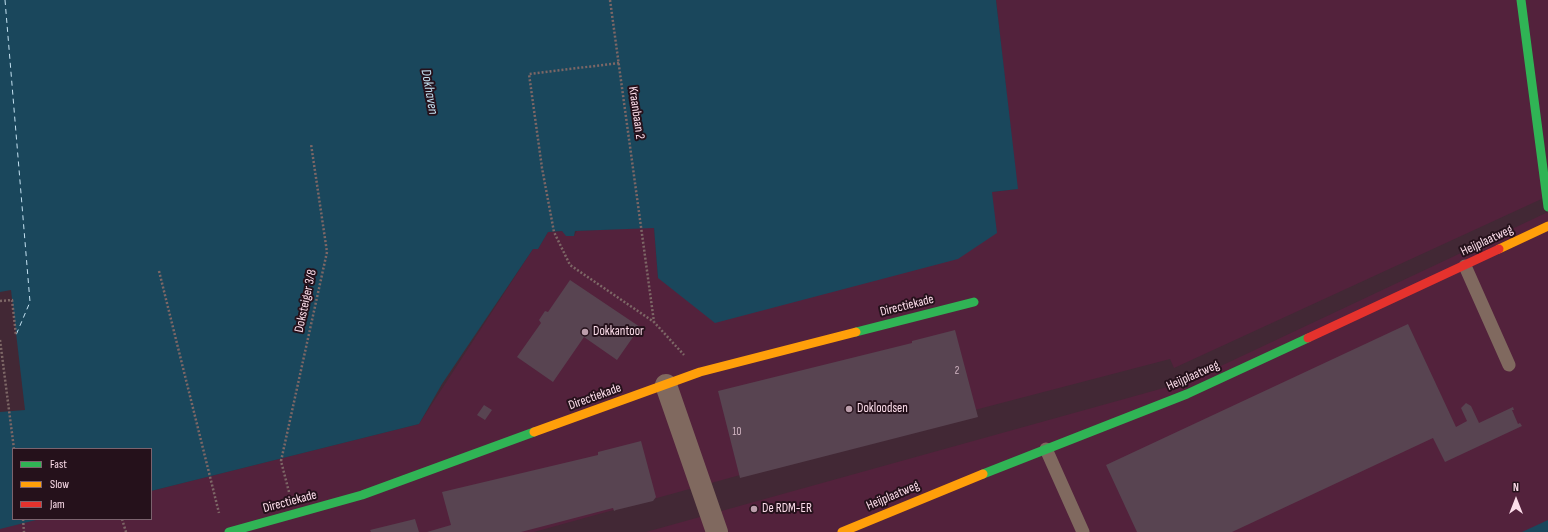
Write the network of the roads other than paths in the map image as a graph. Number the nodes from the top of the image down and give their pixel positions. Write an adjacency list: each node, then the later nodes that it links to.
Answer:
1 (1521, 0): 2 (street)
2 (1548, 207)
3 (1548, 226): 4 (street, Heijplaatweg)
4 (1465, 266): 6 (lane); 8 (street, Heijplaatweg)
5 (974, 302): 7 (street, Directiekade)
6 (1509, 365)
7 (666, 385): 9 (street, Directiekade); 10 (street)
8 (1046, 449): 11 (street, Heijplaatweg); 12 (lane)
9 (229, 532)
10 (718, 532)
11 (842, 532)
12 (1083, 532)

